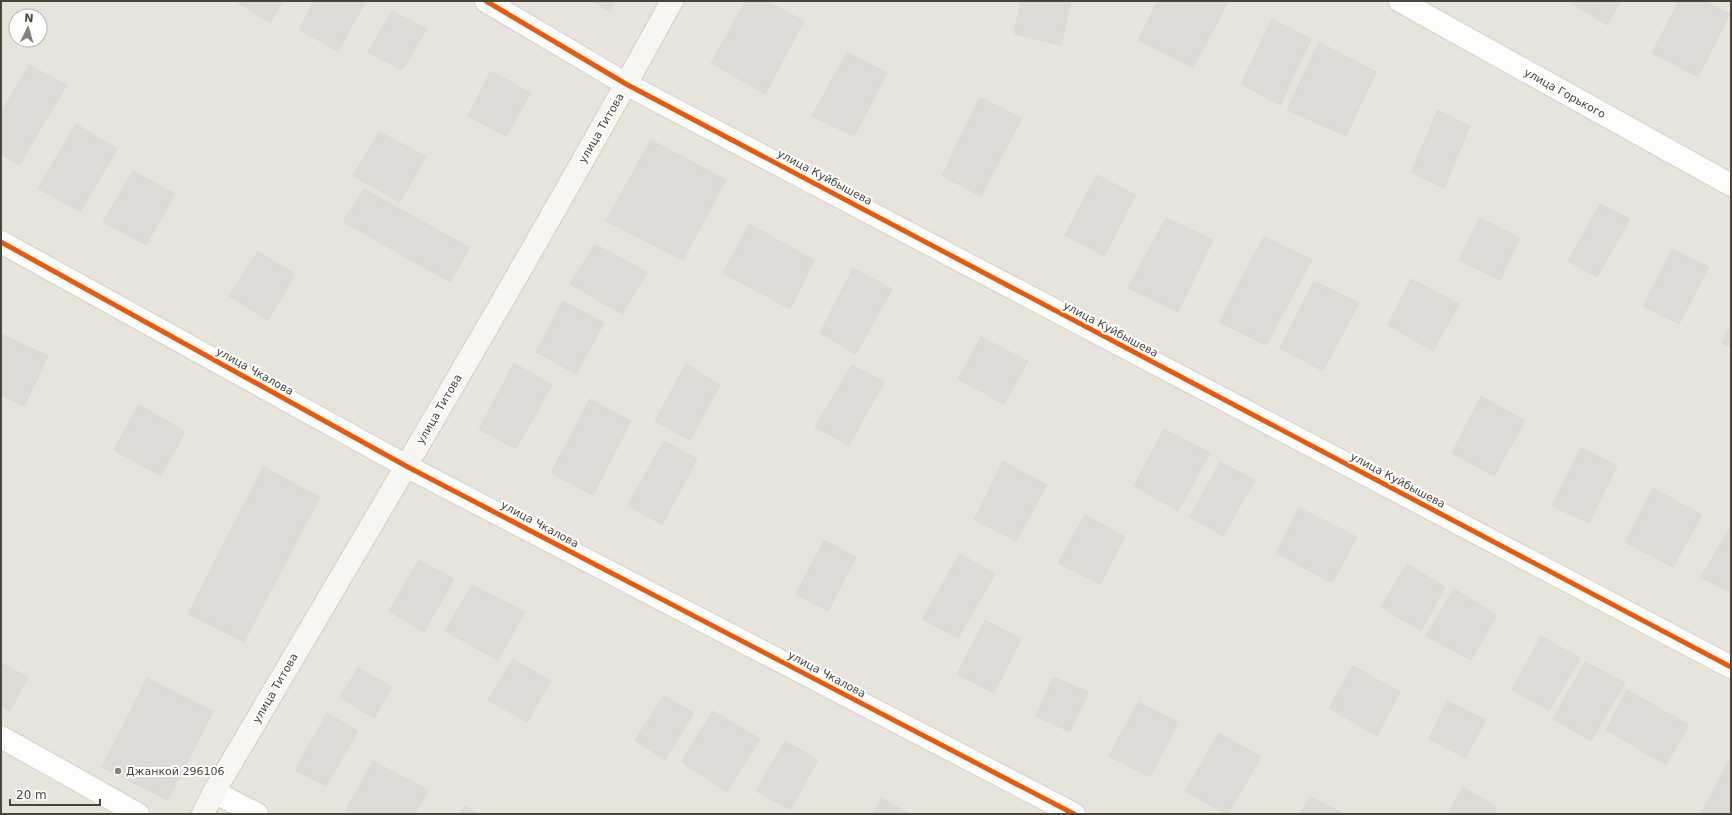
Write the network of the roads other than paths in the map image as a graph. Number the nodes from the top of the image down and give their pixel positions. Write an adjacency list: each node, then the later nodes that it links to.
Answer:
1 (486, 1): 4 (street, улица Куйбышева)
2 (672, 1): 4 (main road, улица Титова)
3 (1400, 1): 5 (street, улица Горького)
4 (626, 84): 7 (main road, улица Титова); 8 (street, улица Куйбышева)
5 (1731, 185)
6 (1, 242): 7 (street, улица Чкалова)
7 (406, 466): 10 (main road, улица Титова); 14 (street, улица Чкалова)
8 (1731, 667)
9 (1, 737): 11 (street)
10 (214, 792): 12 (main road, улица Титова); 13 (street)
11 (138, 814)
12 (203, 814)
13 (257, 814)
14 (1074, 814)

